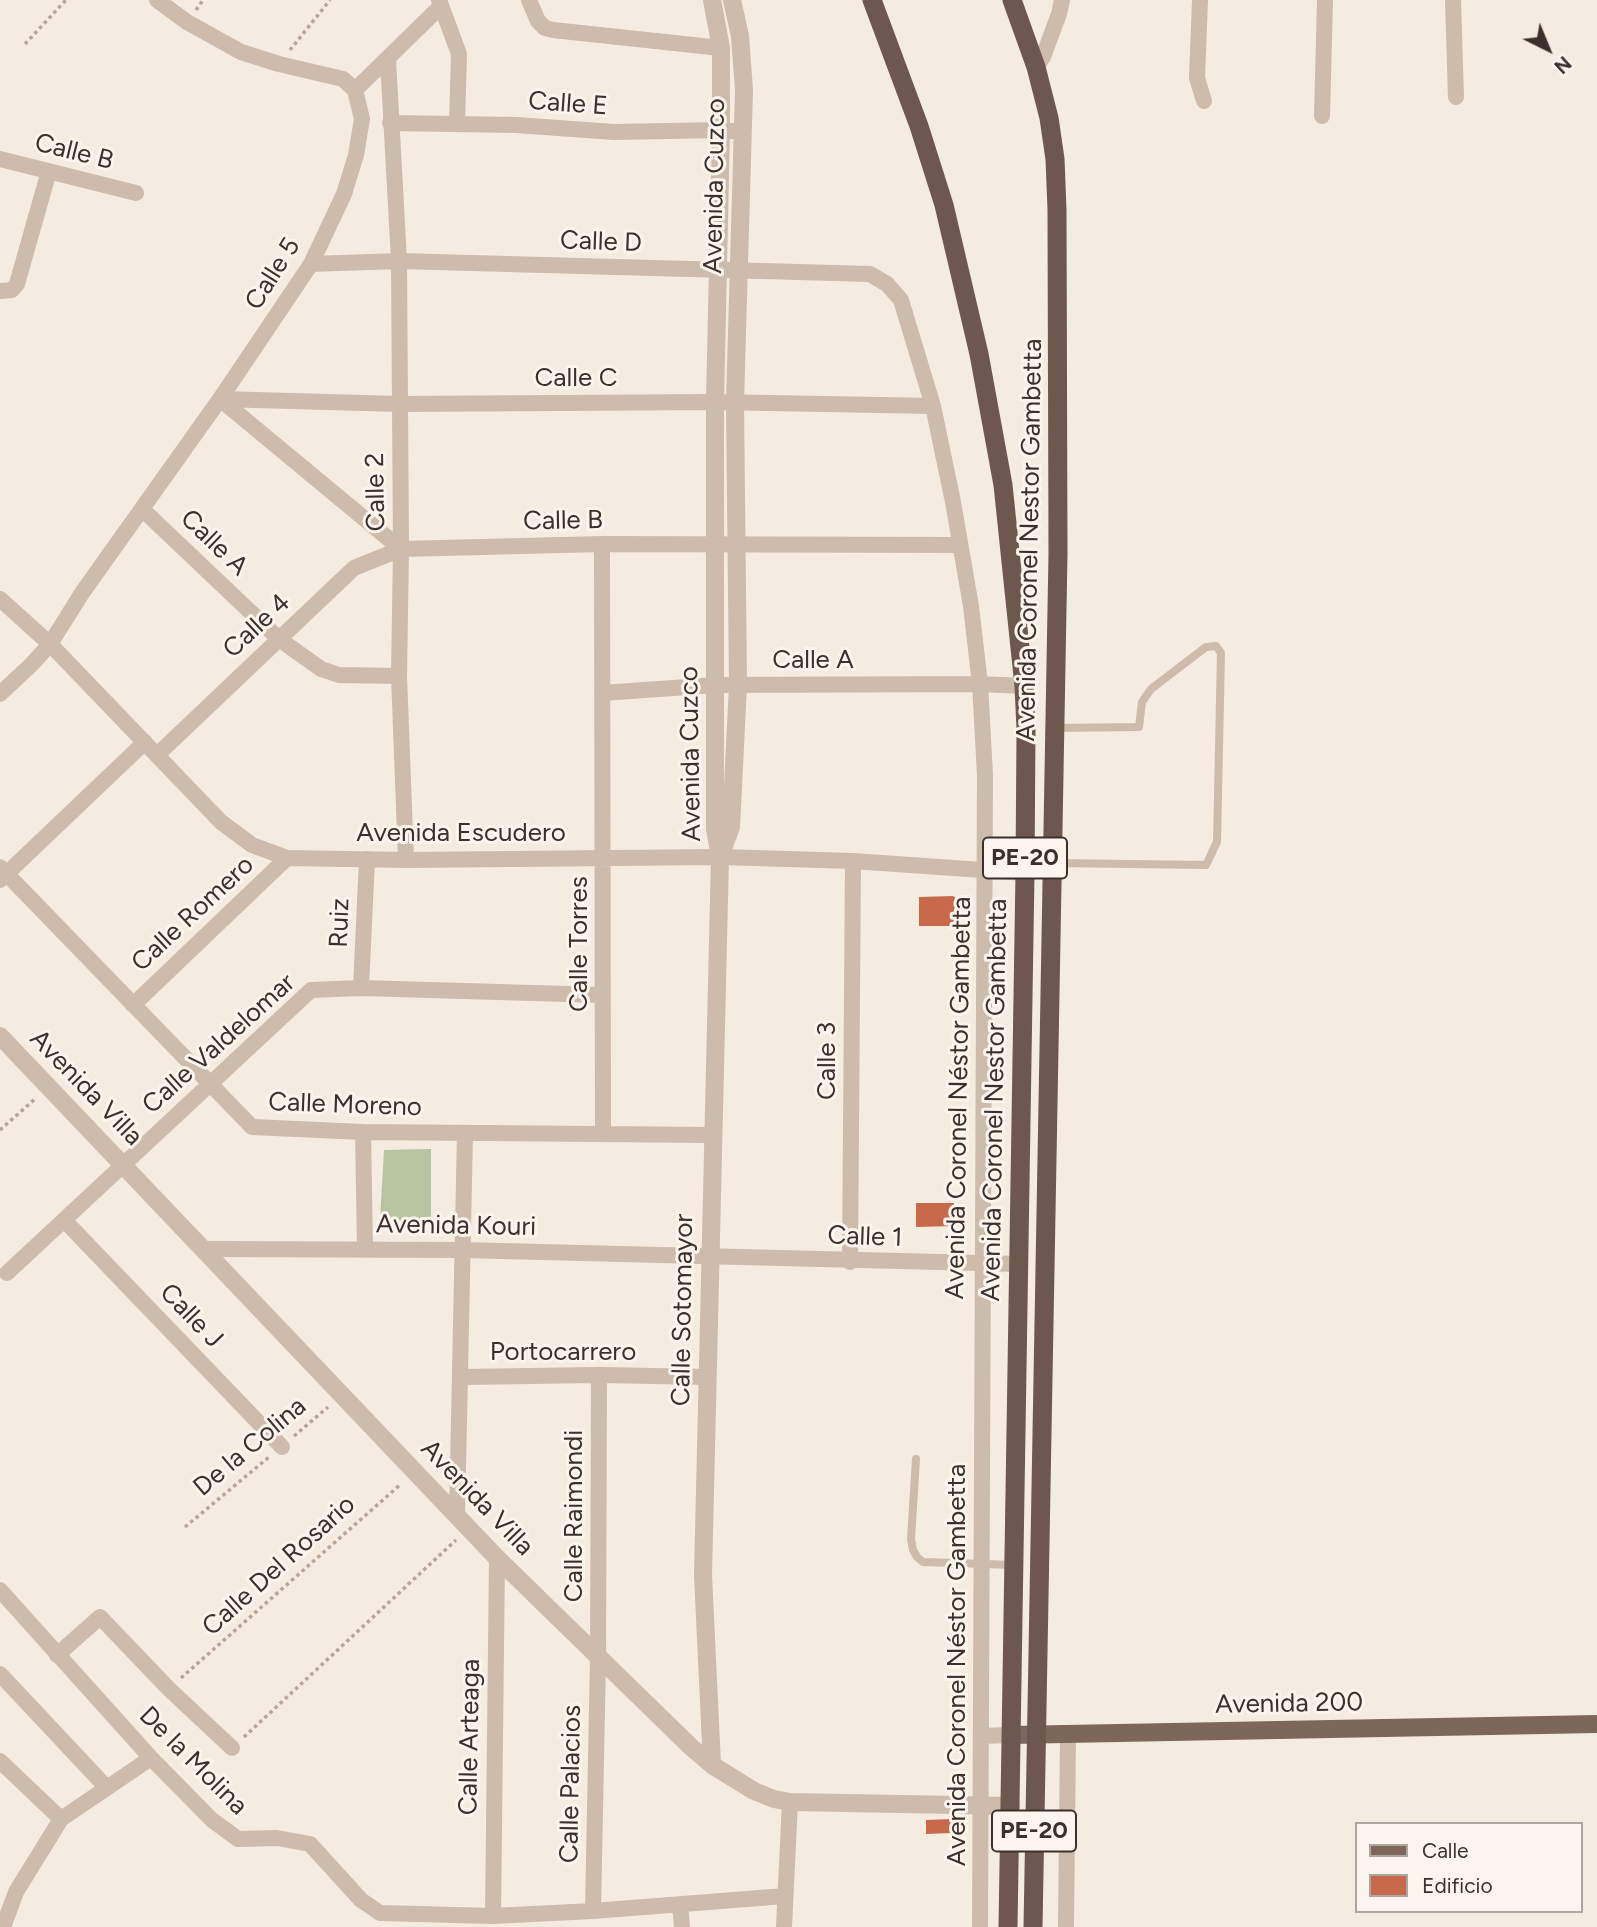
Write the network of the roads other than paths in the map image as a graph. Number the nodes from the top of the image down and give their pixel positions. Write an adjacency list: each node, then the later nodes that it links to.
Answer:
1 (157, 0): 15 (street)
2 (529, 0): 12 (street)
3 (712, 0): 12 (street, Avenida Cuzco)
4 (732, 0): 22 (street, Avenida Cuzco)
5 (873, 0): 50 (highway, Avenida Coronel Nestor Gambetta / PE-20)
6 (1012, 0): 14 (highway, Avenida Coronel Nestor Gambetta / PE-20)
7 (1062, 0): 14 (street)
8 (1200, 0): 17 (street)
9 (1325, 0): 18 (street)
10 (1453, 0): 16 (street)
11 (440, 3): 13 (street); 20 (street)
12 (721, 48): 21 (street, Avenida Cuzco)
13 (387, 59): 15 (street); 19 (street, Calle 2)
14 (1036, 67): 53 (highway, Avenida Coronel Nestor Gambetta / PE-20)
15 (355, 90): 27 (street, Calle 5)
16 (1455, 97)
17 (1204, 100)
18 (1322, 116)
19 (390, 123): 20 (street, Calle E); 26 (street, Calle 2)
20 (457, 124): 21 (street, Calle E)
21 (722, 130): 22 (street, Calle E); 28 (street, Avenida Cuzco)
22 (743, 132): 29 (street, Avenida Cuzco)
23 (0, 159): 24 (street, Calle B)
24 (49, 171): 25 (street, Calle B); 31 (street)
25 (136, 193)
26 (399, 261): 27 (street, Calle D); 28 (street, Calle D); 35 (street, Calle 2)
27 (311, 264): 32 (street, Calle 5)
28 (720, 270): 29 (street, Calle D); 33 (street, Avenida Cuzco)
29 (740, 271): 30 (street, Calle D); 34 (street, Avenida Cuzco)
30 (887, 284): 36 (street, Avenida Coronel Néstor Gambetta)
31 (0, 291)
32 (220, 399): 35 (street, Calle C); 37 (street, Calle 5); 42 (street)
33 (715, 402): 34 (street, Calle C); 35 (street, Calle C); 39 (street, Avenida Cuzco)
34 (735, 402): 36 (street, Calle C); 41 (street, Avenida Cuzco)
35 (399, 404): 42 (street, Calle 2)
36 (933, 406): 40 (street, Avenida Coronel Néstor Gambetta)
37 (142, 509): 44 (street, Calle A); 45 (street, Calle 5)
38 (602, 544): 39 (street, Calle B); 42 (street, Calle B); 51 (street, Calle Torres)
39 (716, 544): 41 (street, Calle B); 48 (street, Avenida Cuzco)
40 (960, 545): 41 (street, Calle B); 47 (street, Avenida Coronel Néstor Gambetta)
41 (737, 546): 49 (street, Avenida Cuzco)
42 (401, 549): 44 (street, Calle 4); 46 (street, Calle 2)
43 (0, 599): 45 (street, Avenida Escudero)
44 (279, 639): 46 (street, Calle A); 55 (street, Calle 4)
45 (50, 644): 52 (street, Calle 5); 54 (street, Avenida Escudero)
46 (399, 676): 60 (street, Calle 2)
47 (980, 684): 49 (street, Calle A); 50 (street, Calle A); 63 (street, Avenida Coronel Néstor Gambetta)
48 (716, 685): 49 (street, Calle A); 51 (street, Calle A); 57 (street, Avenida Cuzco)
49 (738, 685): 57 (street, Avenida Cuzco)
50 (1024, 686): 64 (highway, Avenida Coronel Nestor Gambetta / PE-20)
51 (602, 693): 56 (street, Calle Torres)
52 (0, 694)
53 (1054, 728): 62 (highway, Avenida Coronel Nestor Gambetta / PE-20); 62 (lane)
54 (145, 741): 55 (street, Avenida Escudero); 65 (street)
55 (157, 754): 58 (street, Avenida Escudero)
56 (604, 857): 57 (street, Avenida Escudero); 60 (street, Avenida Escudero); 67 (street, Calle Torres)
57 (720, 857): 61 (street, Avenida Escudero); 74 (street, Calle Sotomayor)
58 (287, 858): 59 (street, Avenida Escudero); 68 (street, Calle Romero)
59 (367, 859): 60 (street, Avenida Escudero); 66 (street, Ruiz)
60 (405, 860)
61 (853, 861): 63 (street, Avenida Escudero); 81 (street, Calle 3)
62 (1052, 863): 101 (highway, Avenida Coronel Nestor Gambetta / PE-20)
63 (986, 870): 64 (street, Avenida Escudero); 83 (street, Avenida Coronel Néstor Gambetta)
64 (1025, 873): 82 (highway, Avenida Coronel Nestor Gambetta / PE-20)
65 (2, 874): 68 (street, Calle Moreno)
66 (361, 988): 67 (street, Calle Valdelomar); 70 (street, Calle Valdelomar)
67 (602, 995): 73 (street, Calle Torres)
68 (133, 1005): 70 (street, Calle Moreno)
69 (0, 1036): 75 (street, Avenida Villa)
70 (209, 1084): 71 (street, Calle Moreno); 75 (street, Calle Valdelomar)
71 (363, 1132): 72 (street, Calle Moreno); 78 (street)
72 (465, 1133): 73 (street, Calle Moreno); 79 (street)
73 (603, 1134): 74 (street, Calle Moreno)
74 (714, 1135): 80 (street, Calle Sotomayor)
75 (122, 1165): 76 (street, Calle Valdelomar); 77 (street, Avenida Villa)
76 (64, 1220): 84 (street, Calle Valdelomar); 88 (street, Calle J)
77 (202, 1249): 78 (street, Avenida Kouri); 90 (street, Avenida Villa)
78 (365, 1249): 79 (street, Avenida Kouri)
79 (462, 1250): 80 (street, Avenida Kouri); 86 (street)
80 (709, 1256): 81 (street, Calle 1); 87 (street, Calle Sotomayor)
81 (850, 1262): 83 (street, Calle 1)
82 (1019, 1264): 83 (street, Calle 1); 93 (highway, Avenida Coronel Nestor Gambetta / PE-20)
83 (982, 1265): 92 (street, Avenida Coronel Néstor Gambetta)
84 (7, 1273)
85 (599, 1375): 86 (street, Portocarrero); 87 (street, Portocarrero); 96 (street, Calle Raimondi)
86 (460, 1377): 90 (street)
87 (708, 1377): 105 (street, Calle Sotomayor)
88 (282, 1447)
89 (915, 1459): 92 (lane)
90 (463, 1522): 91 (street, Avenida Villa)
91 (497, 1558): 96 (street, Avenida Villa); 115 (street, Calle Arteaga)
92 (982, 1565): 93 (lane); 102 (street, Avenida Coronel Néstor Gambetta)
93 (1014, 1565): 100 (highway, Avenida Coronel Nestor Gambetta / PE-20)
94 (0, 1590): 95 (street, De la Molina)
95 (57, 1655): 103 (street); 104 (street, De la Molina)
96 (598, 1658): 105 (street, Avenida Villa); 114 (street, Calle Palacios)
97 (0, 1674): 107 (street)
98 (1597, 1724): 99 (main road, Avenida 200)
99 (1068, 1734): 101 (main road, Avenida 200); 122 (street)
100 (1012, 1735): 101 (main road, Avenida 200); 102 (street, Avenida 200); 110 (highway, Avenida Coronel Nestor Gambetta / PE-20)
101 (1036, 1735): 121 (highway, Avenida Coronel Nestor Gambetta / PE-20)
102 (982, 1736): 109 (street, Avenida Coronel Néstor Gambetta)
103 (232, 1748)
104 (151, 1758): 107 (street); 115 (street, De la Molina)
105 (712, 1765): 108 (street, Avenida Villa)
106 (3, 1770): 111 (street)
107 (107, 1788): 111 (street)
108 (790, 1802): 109 (street, Avenida Villa); 112 (street)
109 (981, 1805): 110 (street, Avenida Villa); 119 (street, Avenida Coronel Néstor Gambetta)
110 (1011, 1806): 120 (highway, Avenida Coronel Nestor Gambetta / PE-20)
111 (61, 1819): 116 (street)
112 (785, 1896): 113 (street); 118 (street)
113 (680, 1904): 114 (street); 117 (street)
114 (593, 1911): 115 (street)
115 (493, 1916)
116 (3, 1927)
117 (682, 1927)
118 (784, 1927)
119 (980, 1927)
120 (1009, 1927)
121 (1033, 1927)
122 (1066, 1927)

